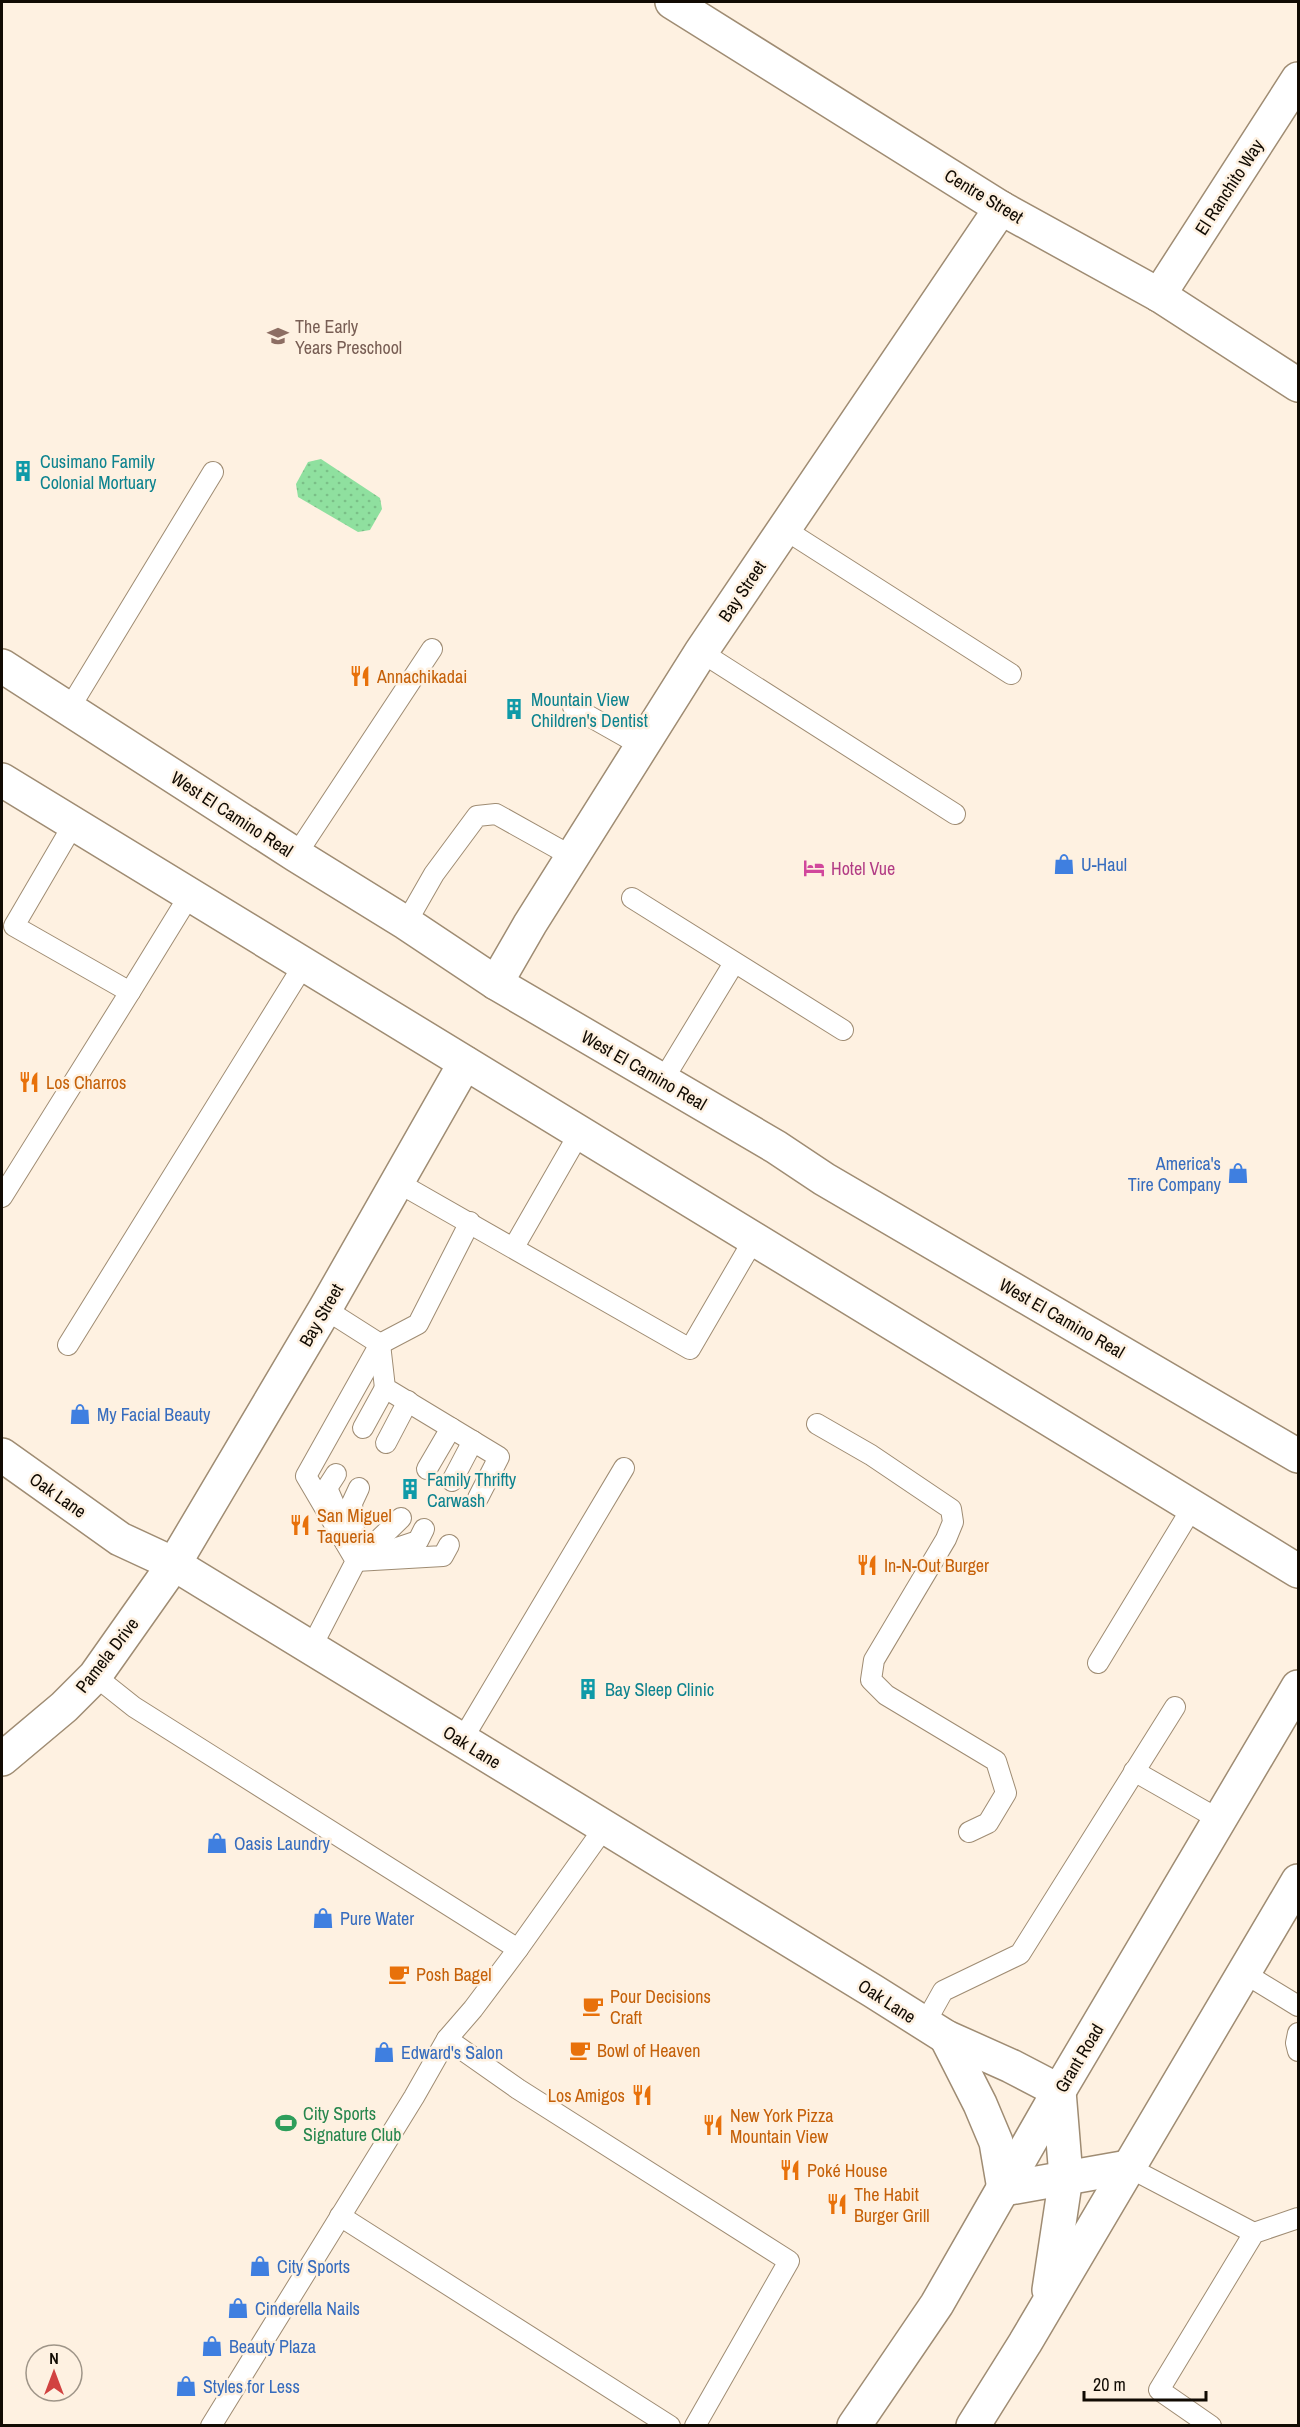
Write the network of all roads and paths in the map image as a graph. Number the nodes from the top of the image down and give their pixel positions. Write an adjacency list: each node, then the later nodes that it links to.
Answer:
1 (672, 2): 3 (main road, Centre Street)
2 (1299, 79): 4 (main road, El Ranchito Way)
3 (1001, 208): 4 (main road, Centre Street); 7 (main road, Bay Street)
4 (1159, 295): 5 (main road, Centre Street)
5 (1299, 385)
6 (213, 472): 13 (lane)
7 (784, 529): 9 (main road, Bay Street); 11 (lane)
8 (432, 649): 18 (lane)
9 (701, 652): 14 (main road, Bay Street); 16 (lane)
10 (2, 666): 13 (main road, West El Camino Real)
11 (1011, 674)
12 (573, 707): 14 (lane)
13 (69, 709): 18 (main road, West El Camino Real)
14 (642, 746): 19 (main road, Bay Street)
15 (2, 780): 17 (main road)
16 (955, 814)
17 (73, 825): 20 (main road); 22 (lane)
18 (296, 855): 23 (main road, West El Camino Real)
19 (573, 857): 23 (lane); 26 (main road, Bay Street)
20 (189, 896): 25 (main road); 27 (lane)
21 (632, 898): 24 (lane)
22 (8, 922): 27 (lane)
23 (406, 922): 26 (main road, West El Camino Real)
24 (734, 963): 28 (lane); 30 (lane)
25 (303, 966): 29 (main road); 39 (lane)
26 (496, 983): 30 (main road, West El Camino Real)
27 (130, 992): 33 (lane)
28 (843, 1030)
29 (465, 1063): 31 (main road); 32 (main road, Bay Street)
30 (663, 1080): 48 (main road, West El Camino Real)
31 (580, 1132): 35 (main road); 36 (lane)
32 (397, 1182): 34 (lane); 37 (main road, Bay Street)
33 (2, 1197)
34 (470, 1222): 36 (lane); 38 (lane)
35 (754, 1239): 36 (lane); 55 (main road)
36 (514, 1247)
37 (325, 1309): 38 (lane); 60 (main road, Bay Street)
38 (380, 1344): 40 (lane); 59 (lane)
39 (68, 1345)
40 (385, 1388): 41 (lane); 43 (lane)
41 (408, 1401): 44 (lane); 46 (lane)
42 (817, 1424): 72 (lane)
43 (363, 1428)
44 (451, 1428): 45 (lane); 50 (lane)
45 (473, 1441): 52 (lane); 54 (lane)
46 (386, 1443)
47 (2, 1455): 60 (main road, Oak Lane)
48 (1299, 1456)
49 (624, 1468): 67 (lane)
50 (427, 1469)
51 (336, 1474): 59 (lane)
52 (452, 1481)
53 (359, 1488): 59 (lane)
54 (478, 1498)
55 (1192, 1508): 61 (main road); 63 (lane)
56 (402, 1518): 59 (lane)
57 (424, 1529): 59 (lane)
58 (449, 1545): 59 (lane)
59 (356, 1561): 62 (lane)
60 (174, 1564): 62 (main road, Oak Lane); 64 (main road, Pamela Drive)
61 (1299, 1571)
62 (311, 1648): 67 (main road, Oak Lane)
63 (1098, 1663)
64 (95, 1676): 68 (main road, Pamela Drive); 74 (lane)
65 (1299, 1687): 70 (main road, Grant Road)
66 (1175, 1707): 69 (lane)
67 (462, 1740): 71 (main road, Oak Lane)
68 (2, 1759)
69 (1134, 1771): 70 (lane); 77 (lane)
70 (1220, 1820): 81 (main road, Grant Road)
71 (604, 1828): 74 (lane); 77 (main road, Oak Lane)
72 (969, 1833)
73 (1299, 1881): 75 (main road)
74 (518, 1949): 79 (lane)
75 (1244, 1973): 76 (lane); 82 (main road)
76 (1299, 2006)
77 (935, 2031): 81 (main road, Oak Lane); 84 (main road, Oak Lane)
78 (1299, 2033): 80 (lane)
79 (447, 2039): 85 (lane); 91 (lane)
80 (1299, 2051)
81 (1059, 2091): 83 (main road); 84 (main road, Grant Road)
82 (1128, 2167): 83 (main road); 87 (lane); 88 (main road)
83 (1066, 2176): 84 (main road); 88 (main road)
84 (1004, 2189): 92 (main road, Grant Road)
85 (340, 2216): 89 (lane); 90 (lane)
86 (1299, 2218): 87 (lane)
87 (1254, 2233): 94 (lane)
88 (1047, 2306): 93 (main road)
89 (211, 2426)
90 (670, 2426)
91 (694, 2426)
92 (854, 2426)
93 (973, 2426)
94 (1211, 2426)

